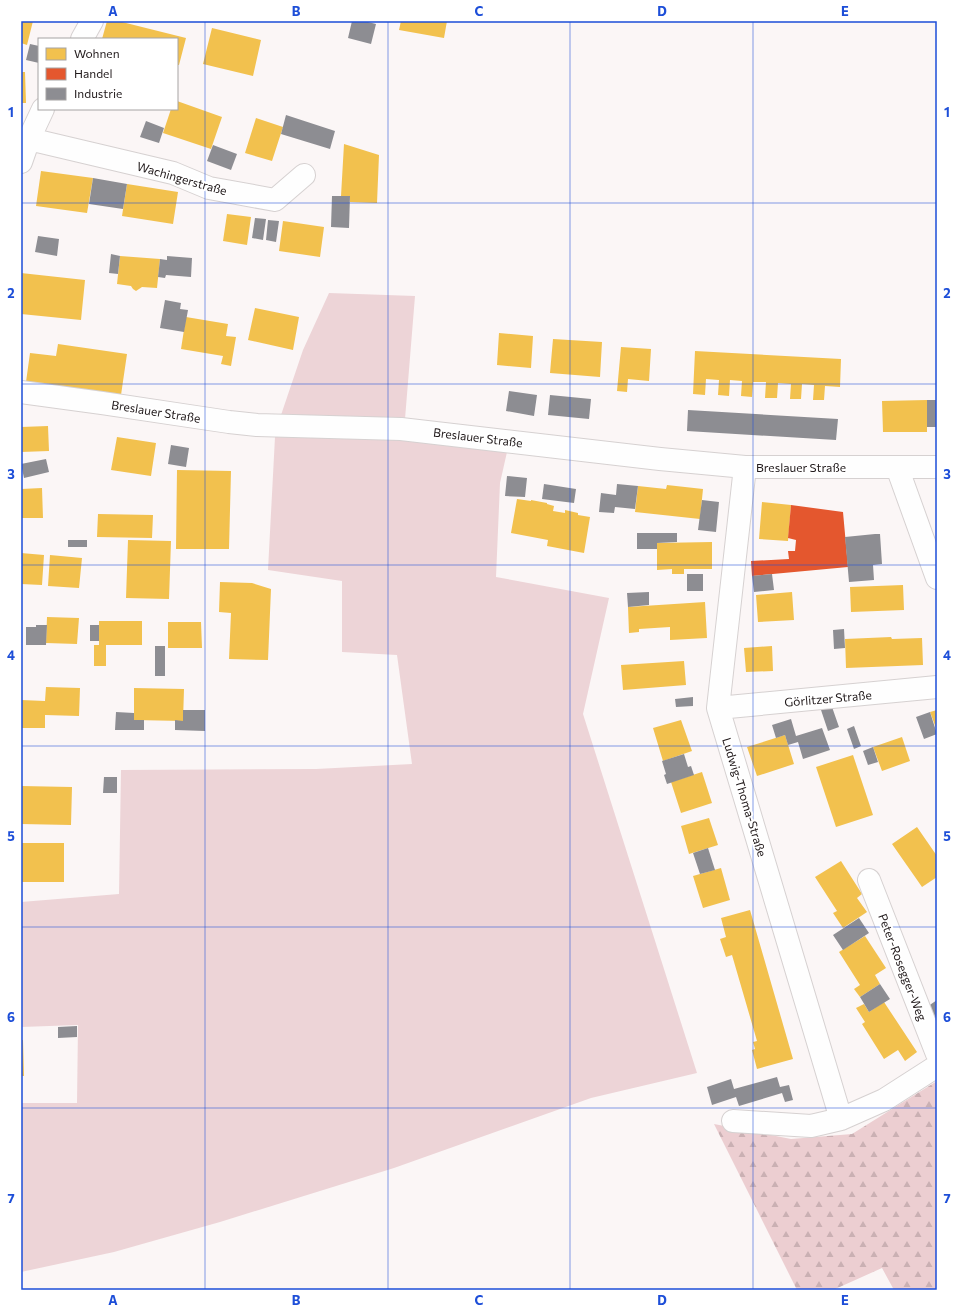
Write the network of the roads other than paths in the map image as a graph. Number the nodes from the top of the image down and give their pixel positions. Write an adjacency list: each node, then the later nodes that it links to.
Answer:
1 (92, 21): 2 (street)
2 (83, 38)
3 (43, 110): 4 (street)
4 (29, 139): 5 (street); 6 (street, Wachingerstraße)
5 (21, 162)
6 (304, 176)
7 (21, 392): 8 (street, Breslauer Straße)
8 (745, 467): 9 (street, Breslauer Straße); 13 (street, Ludwig-Thoma-Straße)
9 (897, 467): 10 (street, Breslauer Straße); 11 (street)
10 (937, 467)
11 (937, 578)
12 (937, 688): 13 (street, Görlitzer Straße)
13 (718, 708): 17 (street, Ludwig-Thoma-Straße)
14 (869, 880): 15 (street, Peter-Rosegger-Weg)
15 (937, 1054)
16 (937, 1066): 17 (street)
17 (842, 1119): 18 (street)
18 (733, 1121)

